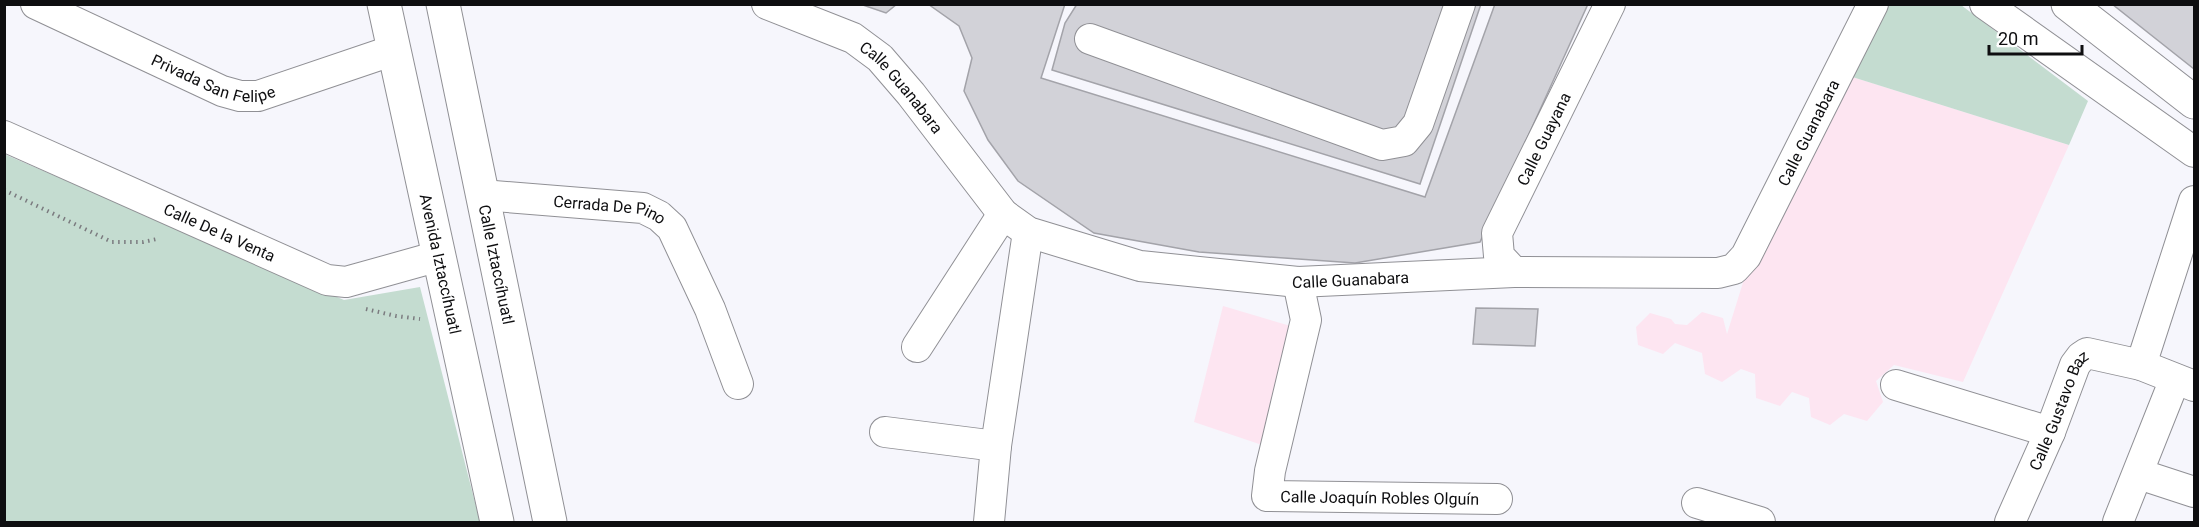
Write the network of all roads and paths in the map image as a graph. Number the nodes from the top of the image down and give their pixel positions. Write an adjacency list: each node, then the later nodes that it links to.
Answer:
1 (36, 4): 11 (street, Privada San Felipe)
2 (384, 4): 11 (street, Avenida Iztaccíhuatl)
3 (443, 4): 15 (street, Calle Iztaccíhuatl)
4 (767, 4): 17 (street, Calle Guanabara)
5 (1460, 4): 10 (street)
6 (1610, 4): 20 (street, Calle Guayana)
7 (1873, 4): 20 (street, Calle Guanabara)
8 (1985, 4): 14 (street)
9 (2068, 4): 12 (street)
10 (1090, 39)
11 (394, 50): 19 (street, Avenida Iztaccíhuatl)
12 (2194, 102)
13 (4, 136): 19 (street, Calle De la Venta)
14 (2194, 152)
15 (482, 195): 25 (street, Cerrada De Pino); 35 (street, Calle Iztaccíhuatl)
16 (2194, 201): 23 (street)
17 (1003, 214): 18 (street, Calle Guanabara); 22 (street)
18 (1028, 232): 21 (street, Calle Guanabara); 29 (street)
19 (439, 256): 34 (street, Avenida Iztaccíhuatl)
20 (1514, 272): 21 (street, Calle Guanabara)
21 (1298, 282): 32 (street, Calle Joaquín Robles Olguín)
22 (917, 347)
23 (2141, 365): 24 (street, Calle Gustavo Baz); 28 (street, Calle Gustavo Baz)
24 (2185, 382): 30 (street)
25 (738, 384)
26 (1896, 385): 28 (street)
27 (885, 432): 29 (street)
28 (2050, 432): 38 (street, Calle Gustavo Baz)
29 (996, 446): 36 (street)
30 (2139, 474): 31 (street); 39 (street)
31 (2194, 492)
32 (1497, 499)
33 (1697, 503): 37 (street)
34 (497, 522)
35 (550, 522)
36 (989, 522)
37 (1760, 522)
38 (2010, 522)
39 (2118, 522)

